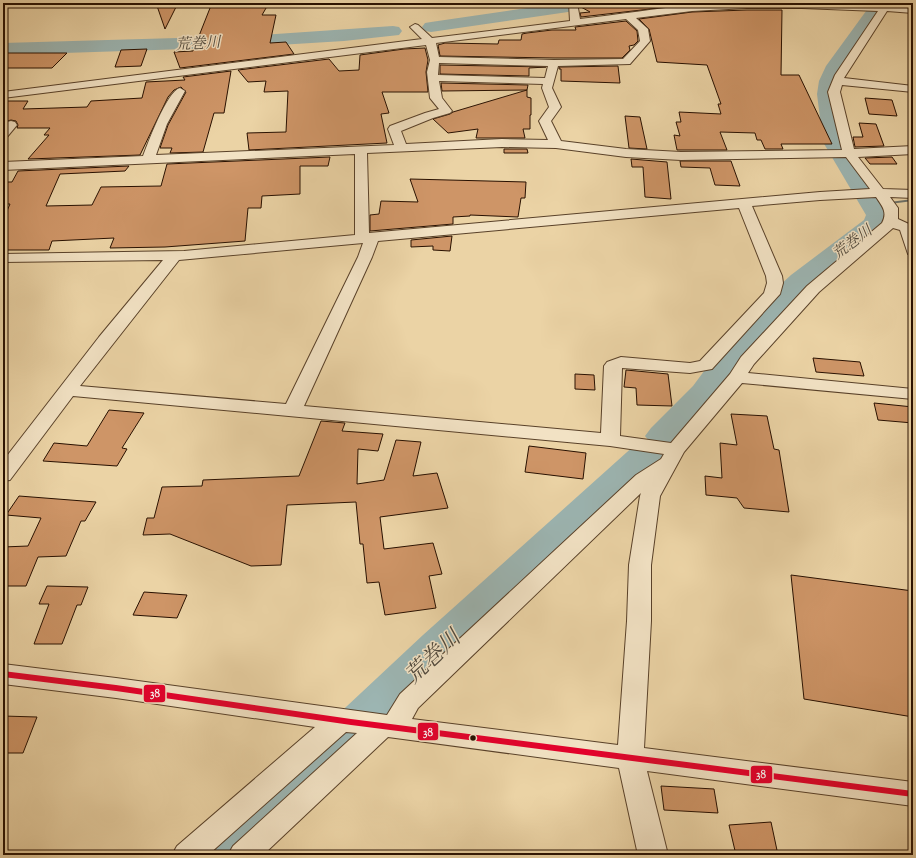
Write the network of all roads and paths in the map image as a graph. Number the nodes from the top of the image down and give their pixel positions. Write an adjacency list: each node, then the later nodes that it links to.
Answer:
1 (573, 3): 6 (street)
2 (803, 4): 3 (street); 5 (street)
3 (886, 6): 4 (street); 13 (street)
4 (913, 10)
5 (628, 16): 6 (street); 10 (street)
6 (577, 22): 8 (street)
7 (415, 27): 8 (street)
8 (430, 41): 9 (street); 16 (street)
9 (435, 60): 10 (street); 11 (street)
10 (554, 63): 12 (street)
11 (433, 78): 12 (street); 18 (street)
12 (549, 81): 17 (street)
13 (838, 81): 14 (street); 21 (street)
14 (913, 89)
15 (180, 91): 22 (street)
16 (3, 95)
17 (556, 144): 18 (street); 21 (street)
18 (402, 148): 19 (street)
19 (360, 150): 22 (street); 28 (street)
20 (913, 150): 21 (street)
21 (844, 153): 24 (street)
22 (148, 160): 23 (street)
23 (3, 166)
24 (879, 193): 25 (street); 26 (street); 27 (street)
25 (913, 194)
26 (744, 203): 28 (street); 36 (street)
27 (890, 221): 29 (street); 32 (street)
28 (367, 238): 30 (street); 35 (street)
29 (913, 251)
30 (175, 255): 31 (street); 33 (street)
31 (3, 258)
32 (737, 377): 34 (street); 37 (street)
33 (69, 390): 35 (street); 38 (street)
34 (913, 394)
35 (293, 410): 36 (street)
36 (610, 440): 37 (street)
37 (672, 456): 40 (street); 41 (street)
38 (3, 475)
39 (3, 674): 40 (street)
40 (369, 723): 41 (street); 43 (street); 44 (street)
41 (630, 757): 42 (street); 45 (street)
42 (913, 794)
43 (187, 855)
44 (242, 855)
45 (653, 855)

